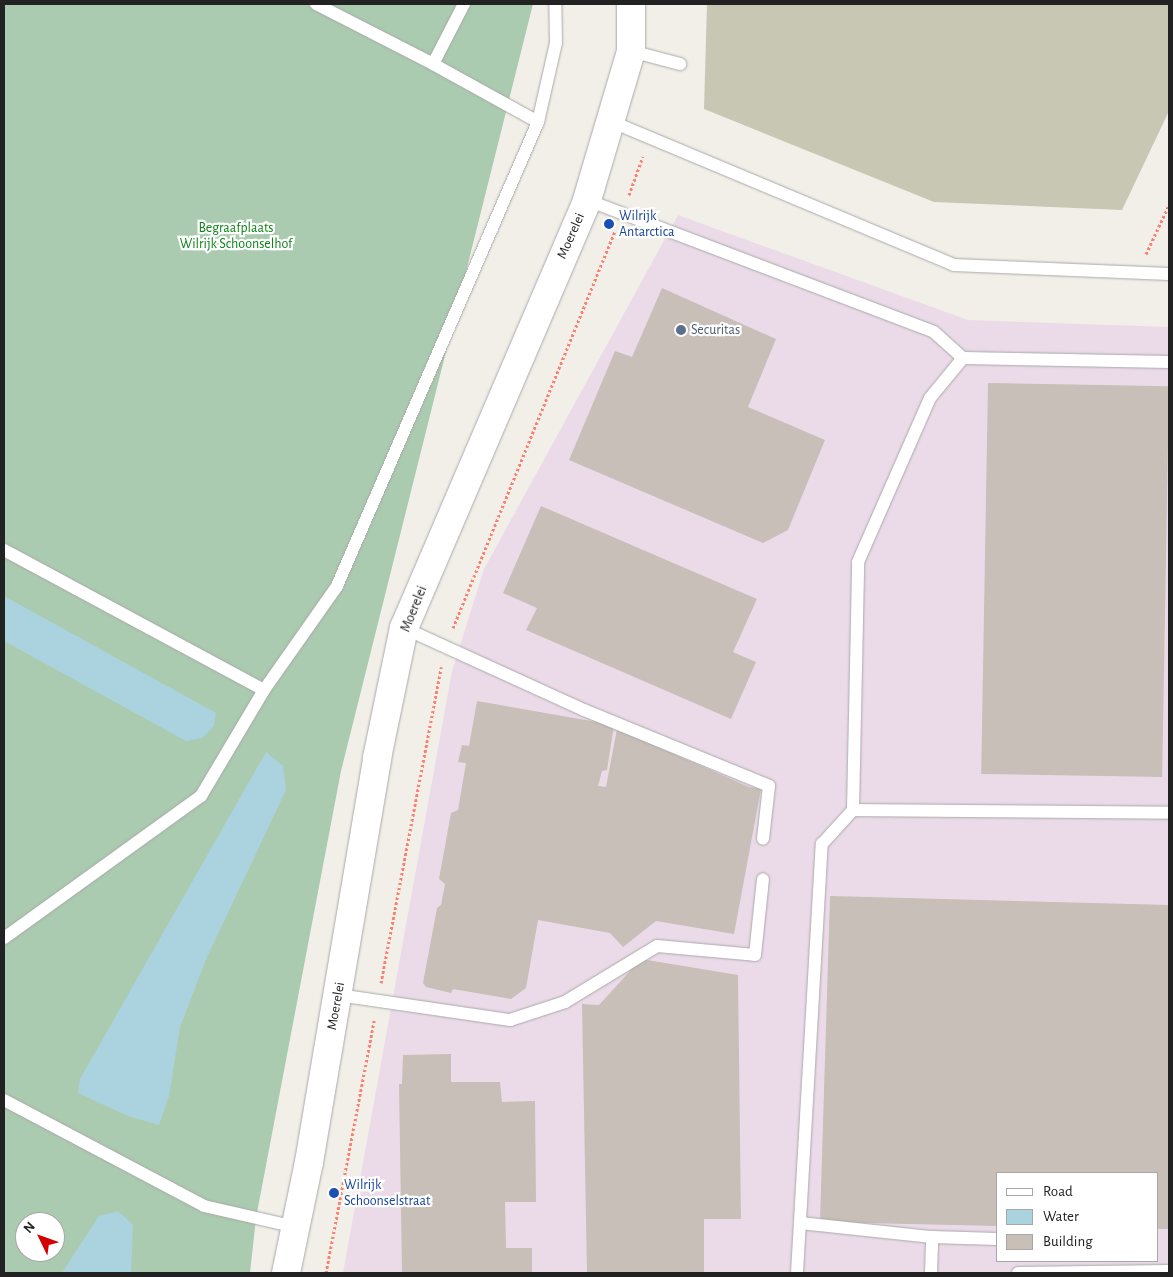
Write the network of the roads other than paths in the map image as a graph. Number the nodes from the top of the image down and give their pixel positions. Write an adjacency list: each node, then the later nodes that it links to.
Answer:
1 (316, 4): 6 (lane)
2 (464, 4): 6 (lane)
3 (555, 4): 9 (lane)
4 (631, 4): 5 (street, Moerelei)
5 (631, 51): 7 (lane); 8 (street, Moerelei)
6 (433, 64): 9 (lane)
7 (680, 64)
8 (610, 121): 10 (street, Moerelei); 11 (lane)
9 (538, 122): 16 (lane)
10 (587, 200): 12 (lane); 15 (street, Moerelei)
11 (1169, 274)
12 (963, 358): 13 (lane); 17 (lane)
13 (1169, 362)
14 (4, 550): 16 (lane)
15 (404, 628): 19 (lane); 22 (street, Moerelei)
16 (264, 690): 21 (lane)
17 (853, 810): 18 (lane); 24 (lane)
18 (1169, 813)
19 (763, 839)
20 (763, 879): 22 (lane)
21 (4, 938)
22 (338, 996): 25 (street, Moerelei)
23 (4, 1100): 25 (lane)
24 (800, 1222): 26 (lane); 30 (lane)
25 (296, 1227): 29 (street, Moerelei)
26 (932, 1237): 27 (lane); 31 (lane)
27 (996, 1239)
28 (1169, 1272): 32 (lane)
29 (286, 1273)
30 (797, 1273)
31 (932, 1273)
32 (1018, 1273)

